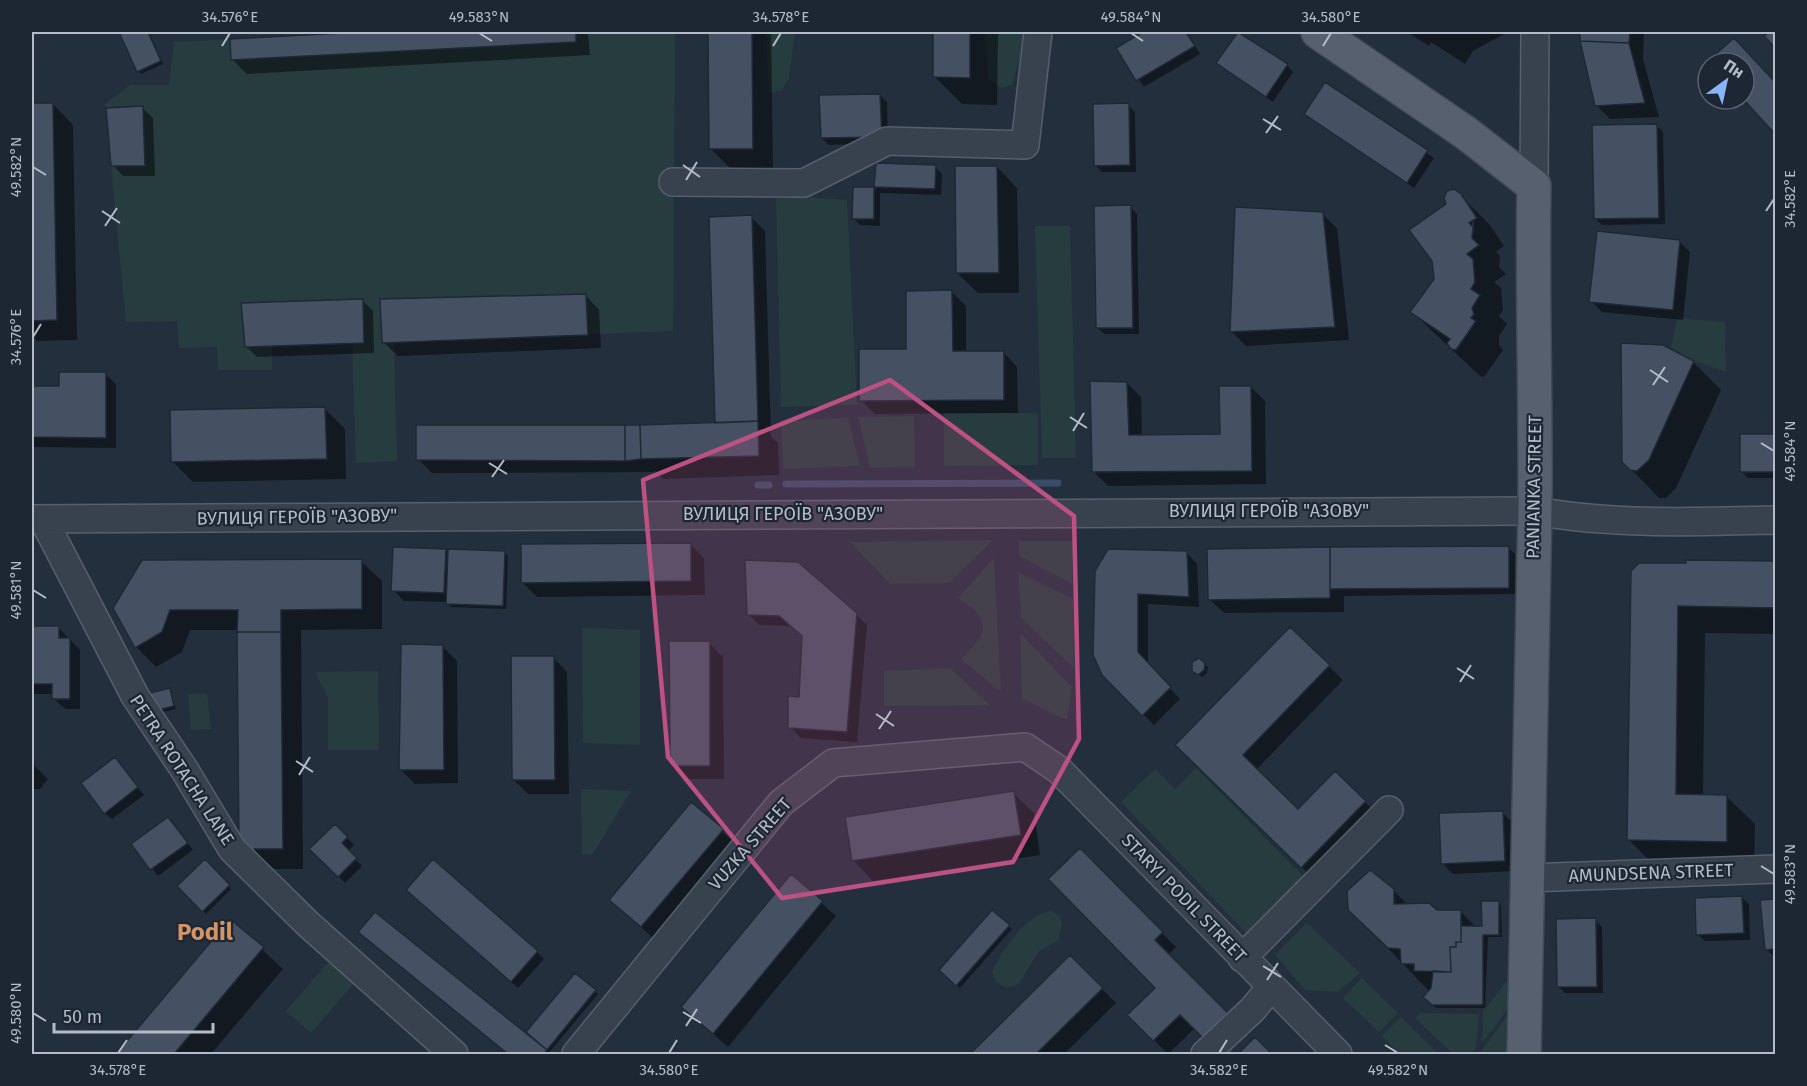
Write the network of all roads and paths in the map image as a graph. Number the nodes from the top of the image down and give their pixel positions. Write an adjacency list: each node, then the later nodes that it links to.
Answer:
1 (1038, 32): 4 (street)
2 (1318, 32): 5 (main road)
3 (1535, 32): 5 (street)
4 (673, 182)
5 (1534, 186): 6 (main road, PANIANKA STREET)
6 (1535, 511): 7 (street, ВУЛИЦЯ ГЕРОЇВ "АЗОВУ"); 8 (street, ВУЛИЦЯ ГЕРОЇВ "АЗОВУ"); 12 (main road, PANIANKA STREET)
7 (37, 519): 15 (street, PETRA ROTACHA LANE)
8 (1776, 520)
9 (1025, 747): 13 (street, STARYI PODIL STREET); 16 (street, VUZKA STREET)
10 (1389, 810): 13 (street)
11 (1776, 869): 12 (street, AMUNDSENA STREET)
12 (1527, 878): 19 (main road, PANIANKA STREET)
13 (1242, 958): 14 (street, STARYI PODIL STREET)
14 (1271, 987): 17 (street); 18 (street, STARYI PODIL STREET)
15 (454, 1054)
16 (576, 1054)
17 (1205, 1054)
18 (1338, 1054)
19 (1524, 1054)

